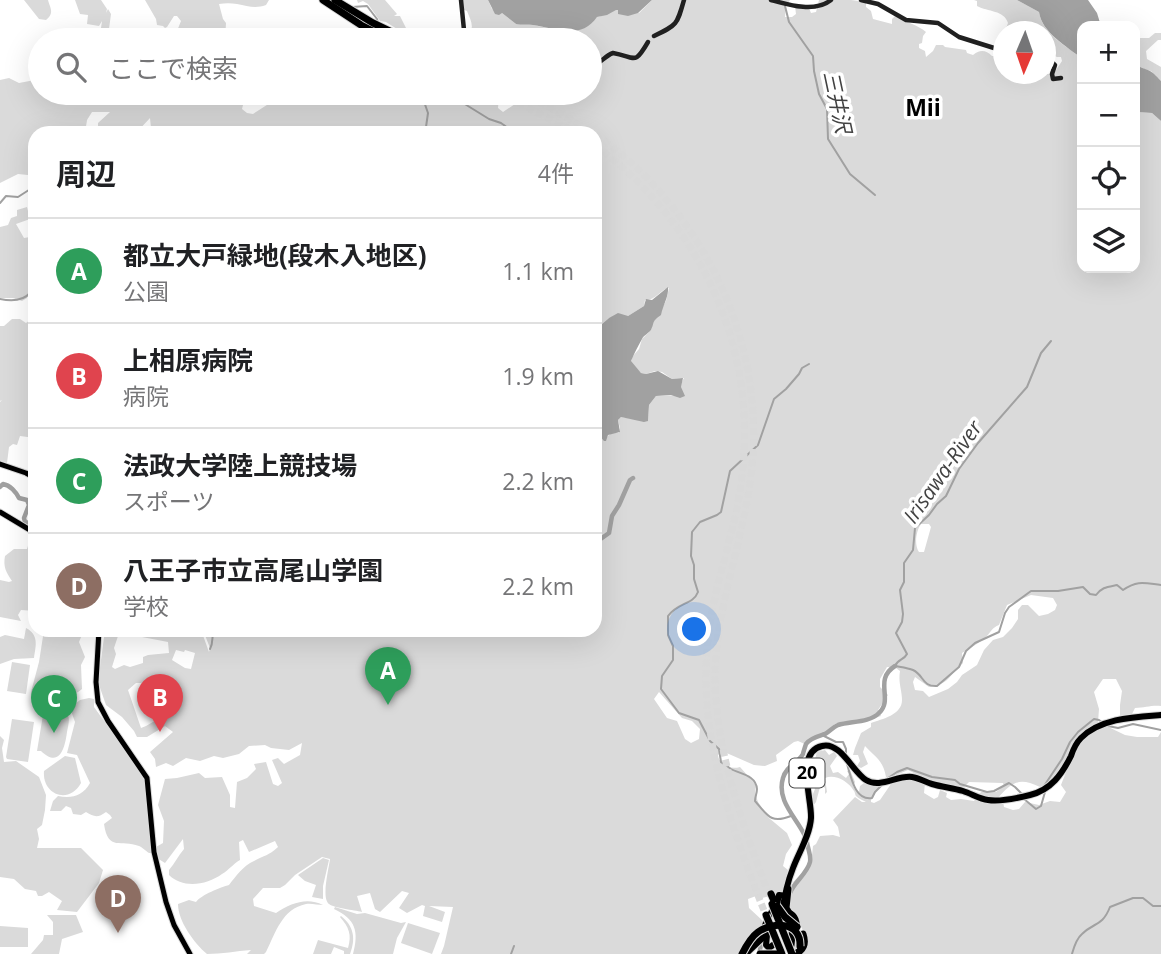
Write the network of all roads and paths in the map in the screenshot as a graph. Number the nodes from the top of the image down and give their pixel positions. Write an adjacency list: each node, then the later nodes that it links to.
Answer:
1 (323, 0): 8 (highway)
2 (461, 0): 9 (main road)
3 (684, 0): 10 (main road)
4 (771, 0): 5 (main road)
5 (831, 0)
6 (861, 0): 12 (main road)
7 (337, 1): 8 (highway)
8 (375, 27)
9 (464, 28)
10 (654, 36)
11 (648, 41): 13 (main road)
12 (993, 48)
13 (602, 60)
14 (1061, 78): 15 (main road)
15 (1056, 79)
16 (0, 464): 17 (main road)
17 (28, 474)
18 (0, 512): 19 (main road)
19 (28, 529)
20 (99, 637): 28 (main road)
21 (1161, 715): 24 (highway, 20)
22 (770, 894): 23 (highway)
23 (773, 903): 27 (highway, bridge); 27 (highway, bridge)
24 (785, 904): 25 (highway); 26 (highway, 20); 26 (highway, 20); 27 (highway); 31 (highway, 20)
25 (783, 924): 31 (highway)
26 (773, 945): 31 (highway, 20)
27 (795, 951): 29 (highway, bridge)
28 (191, 954)
29 (744, 954): 31 (highway, bridge)
30 (760, 954): 31 (highway, bridge)
31 (777, 954)

